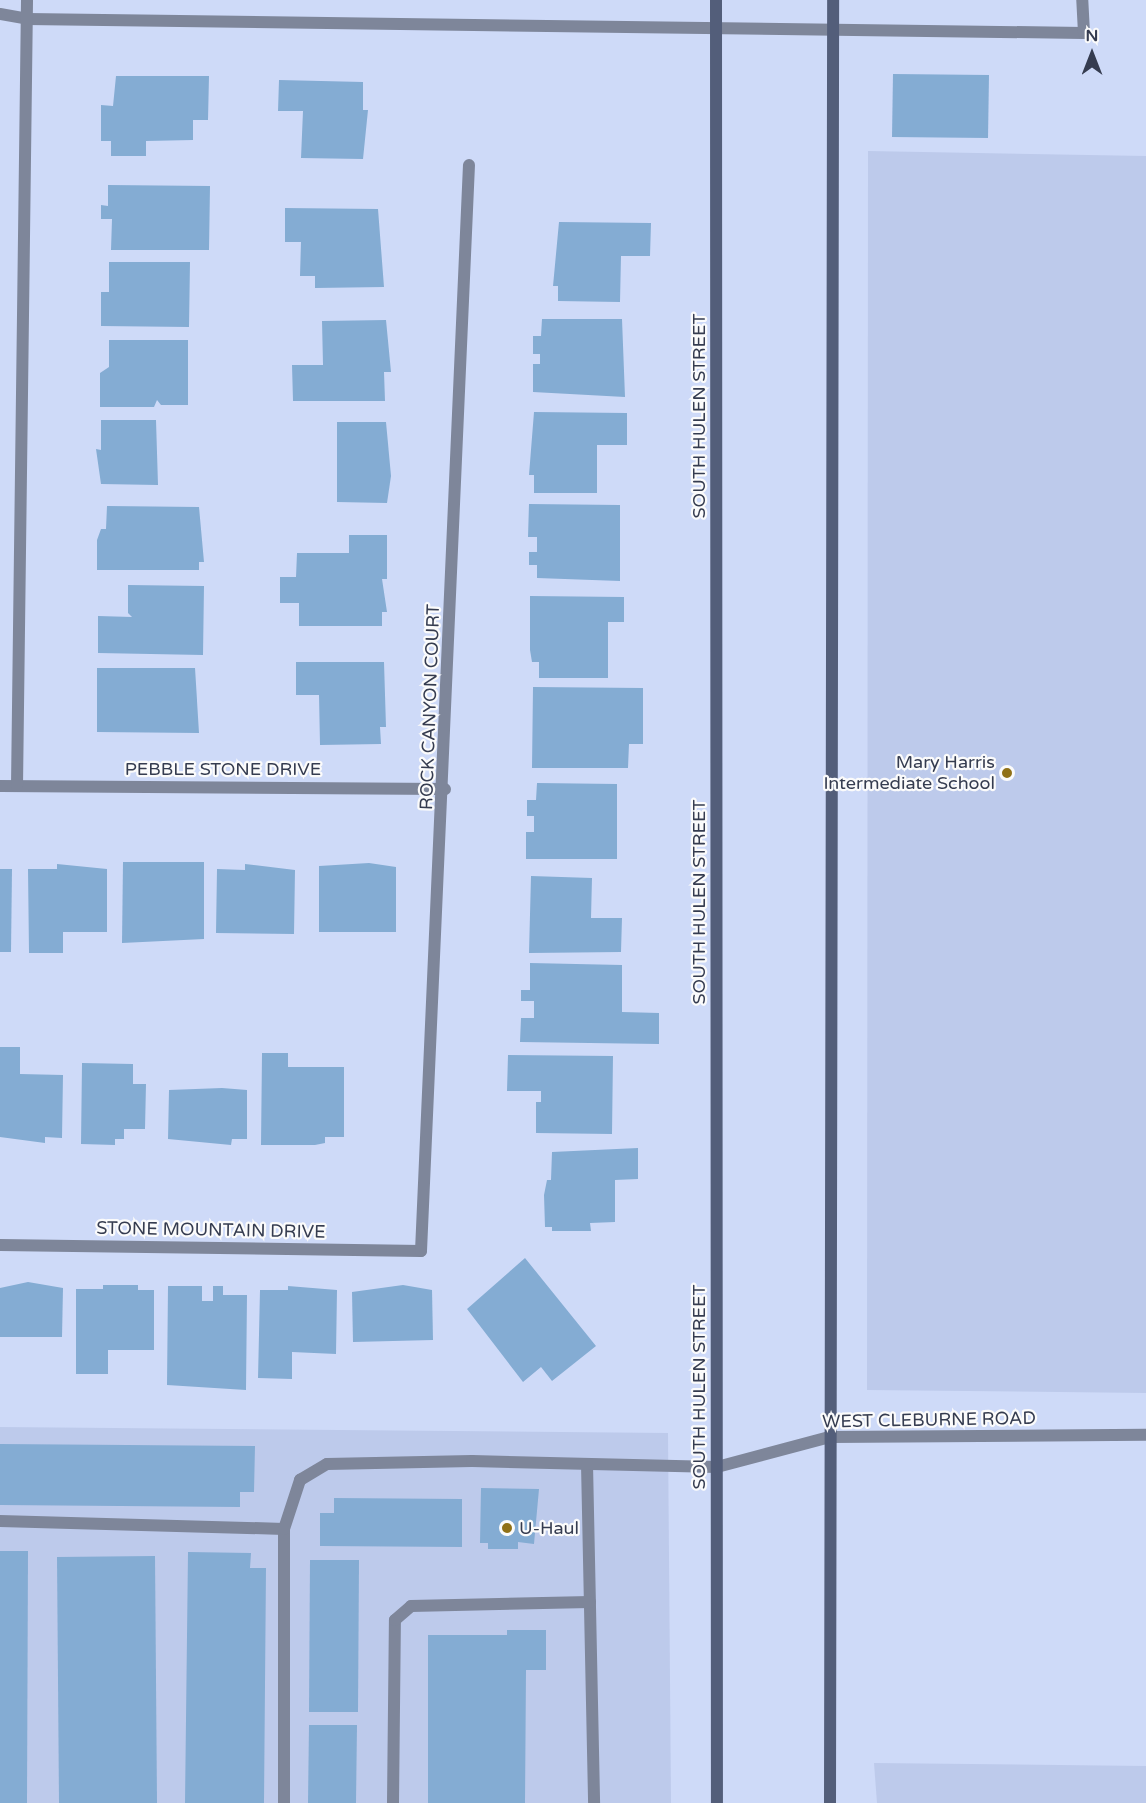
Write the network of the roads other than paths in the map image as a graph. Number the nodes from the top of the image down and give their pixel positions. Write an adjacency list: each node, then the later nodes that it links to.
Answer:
1 (27, 0): 6 (street)
2 (716, 0): 7 (main road, SOUTH HULEN STREET)
3 (833, 0): 8 (main road)
4 (1082, 0): 8 (street)
5 (0, 14): 6 (street)
6 (27, 19): 7 (street); 11 (street)
7 (716, 29): 8 (street); 18 (main road, SOUTH HULEN STREET)
8 (833, 29): 16 (main road)
9 (469, 165): 12 (street, ROCK CANYON COURT)
10 (0, 786): 11 (street, PEBBLE STONE DRIVE)
11 (17, 786): 12 (street, PEBBLE STONE DRIVE)
12 (445, 789): 14 (street, ROCK CANYON COURT)
13 (0, 1245): 14 (street, STONE MOUNTAIN DRIVE)
14 (421, 1251)
15 (1146, 1435): 16 (street, WEST CLEBURNE ROAD)
16 (830, 1437): 18 (street, WEST CLEBURNE ROAD); 26 (main road)
17 (587, 1464): 18 (street, WEST CLEBURNE ROAD); 20 (street, WEST CLEBURNE ROAD); 21 (street)
18 (717, 1467): 25 (main road, SOUTH HULEN STREET)
19 (0, 1521): 20 (street)
20 (284, 1529): 22 (street, WEST CLEBURNE ROAD)
21 (590, 1602): 23 (street); 24 (street)
22 (284, 1803)
23 (393, 1803)
24 (594, 1803)
25 (717, 1803)
26 (830, 1803)

